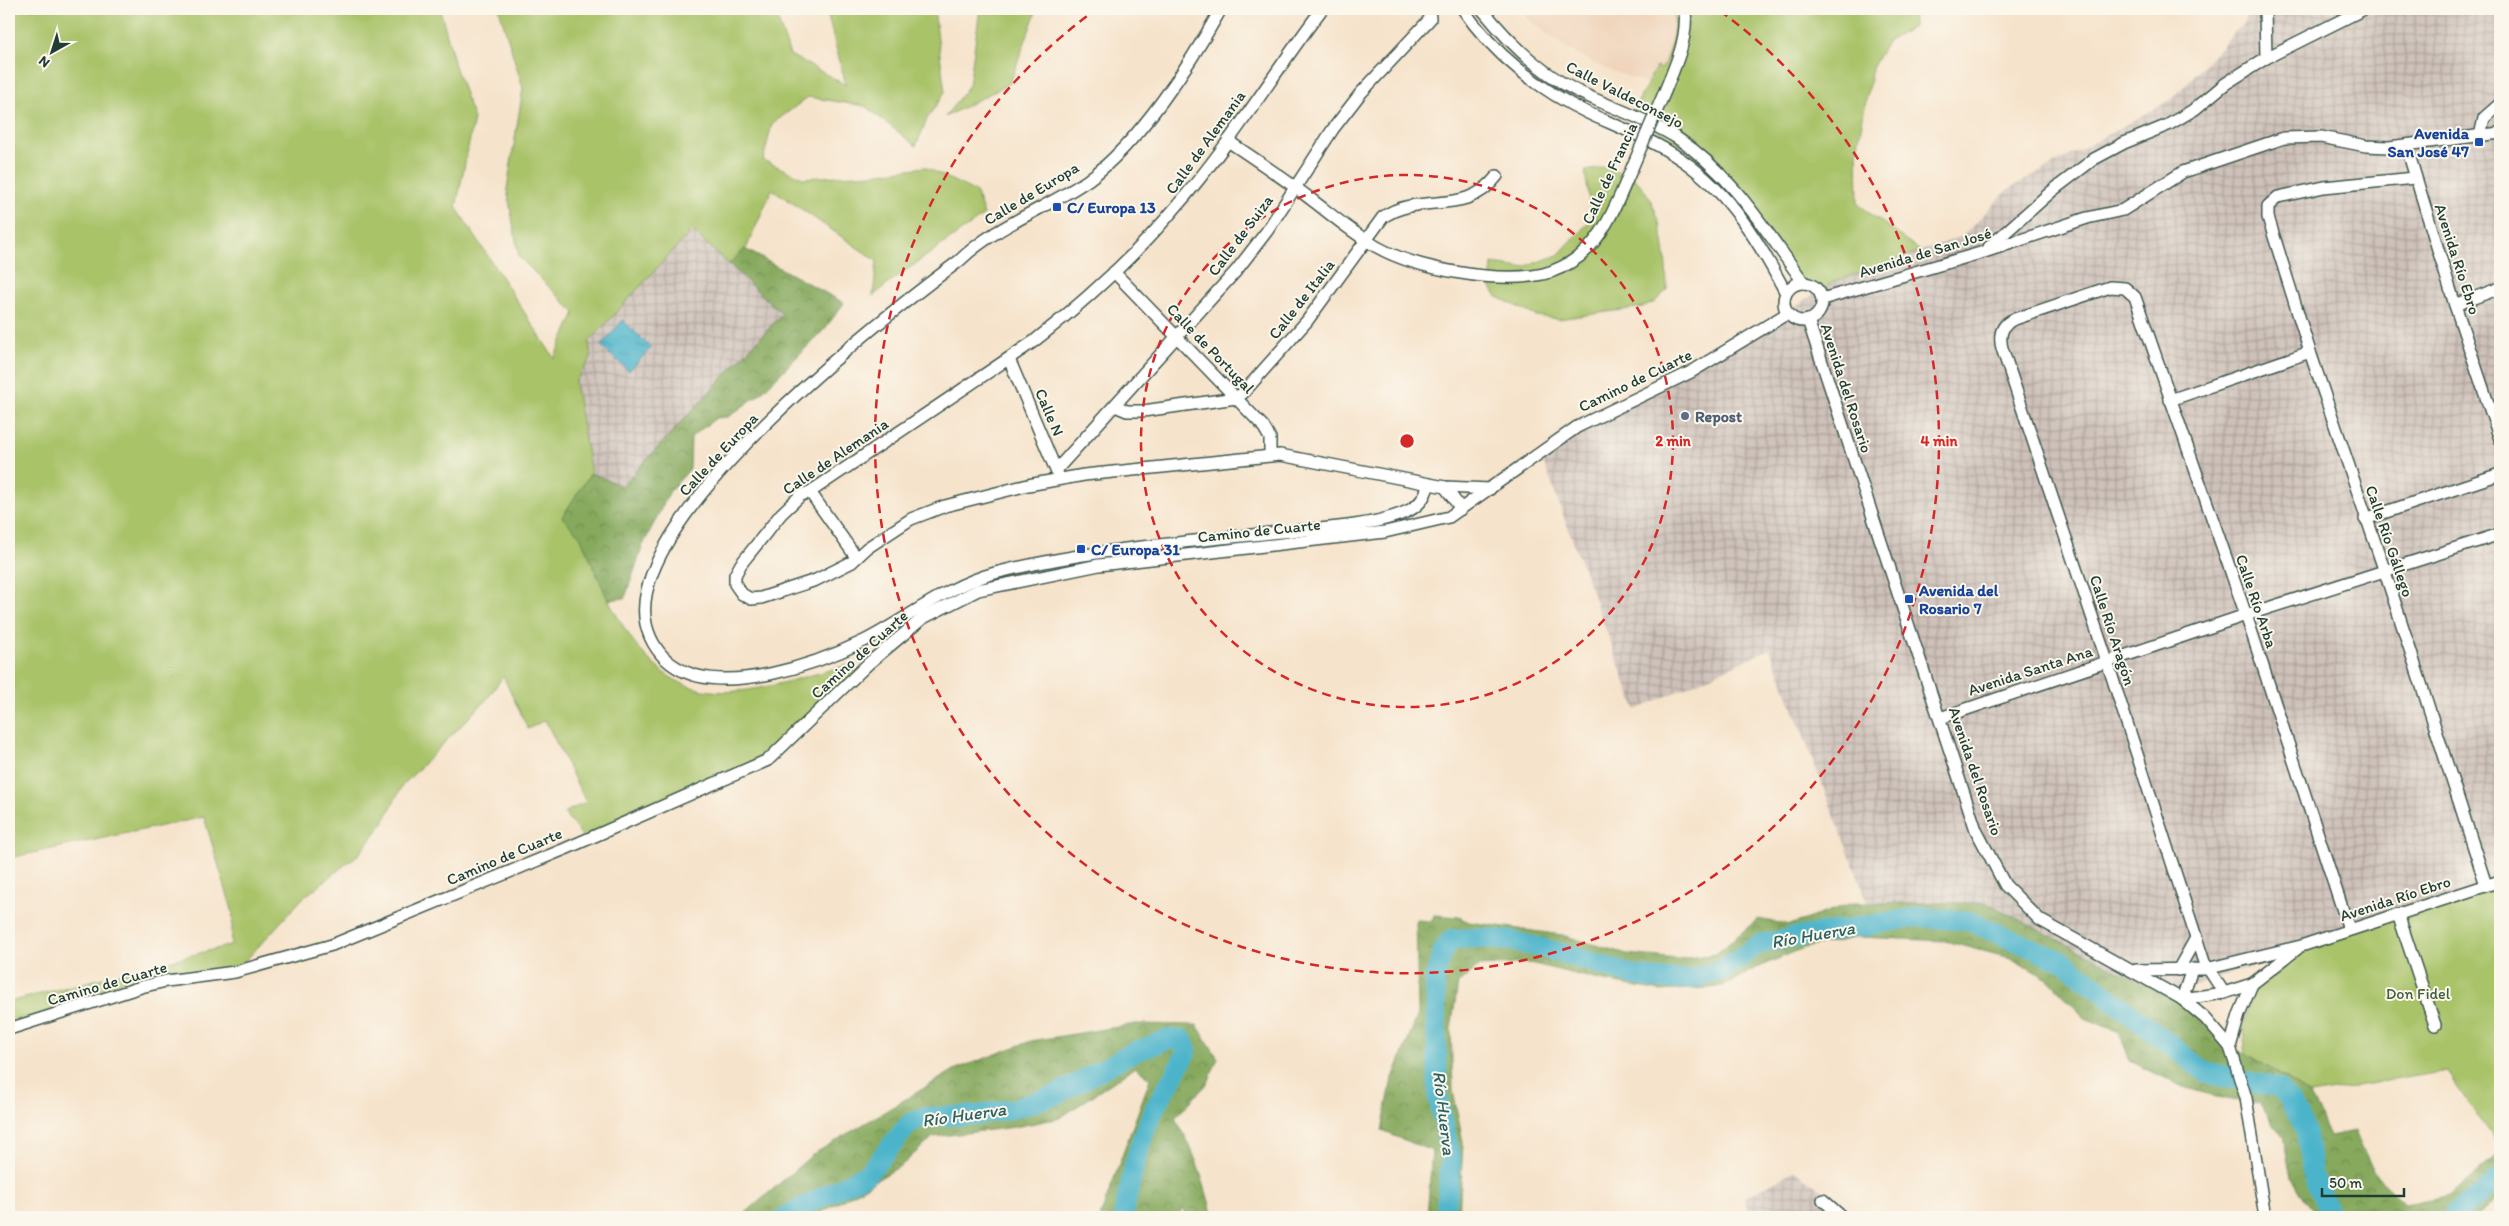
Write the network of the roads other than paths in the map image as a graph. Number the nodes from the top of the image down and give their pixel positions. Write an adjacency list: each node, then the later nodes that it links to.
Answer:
1 (1221, 9): 41 (street, Calle de Europa)
2 (1322, 9): 13 (street, Calle de Alemania)
3 (1429, 9): 17 (street, Calle de Suiza)
4 (1463, 9): 26 (street, Calle Valdeconsejo)
5 (1482, 9): 23 (street, Calle Valdeconsejo)
6 (1685, 9): 20 (street, Calle de Francia, bridge)
7 (2266, 9): 9 (street)
8 (2364, 9): 9 (street)
9 (2266, 58): 18 (street)
10 (2500, 104): 12 (street)
11 (2500, 133): 12 (street, Avenida de San José)
12 (2480, 136): 14 (street, Avenida de San José)
13 (1228, 141): 17 (street, Calle de Francia); 22 (street, Calle de Alemania)
14 (2406, 145): 16 (street, Avenida Río Ebro); 19 (street, Avenida de San José)
15 (1496, 176): 20 (street, Calle de Italia)
16 (2415, 178): 28 (street, Avenida Río Ebro); 32 (street, Calle Río Gállego)
17 (1296, 188): 20 (street, Calle de Francia); 31 (street, Calle de Suiza)
18 (2026, 213): 19 (street); 21 (street)
19 (2037, 233): 21 (street, Avenida de San José)
20 (1365, 240): 34 (street, Calle de Italia)
21 (1984, 252): 27 (street, Avenida de San José)
22 (1114, 272): 31 (street, Calle de Portugal); 33 (street, Calle de Alemania)
23 (1804, 283): 26 (street); 27 (street)
24 (2125, 288): 35 (street, Calle Río Arba); 52 (street, Calle Río Aragón)
25 (2500, 288): 28 (street)
26 (1786, 292): 29 (street)
27 (1822, 299): 30 (street)
28 (2455, 305): 37 (street, Avenida Río Ebro)
29 (1788, 313): 30 (street); 44 (street, Camino de Cuarte)
30 (1808, 320): 53 (street, Avenida del Rosario)
31 (1177, 338): 34 (street, Calle de Portugal); 36 (street, Calle de Suiza)
32 (2310, 352): 35 (street); 47 (street, Calle Río Gállego)
33 (1010, 359): 39 (street, Calle N); 45 (street, Calle de Alemania)
34 (1236, 398): 36 (street); 38 (street, Calle de Portugal)
35 (2170, 400): 51 (street, Calle Río Arba)
36 (1116, 406): 39 (street, Calle de Suiza)
37 (2500, 439)
38 (1270, 454): 39 (street, Calle de Alemania); 41 (street, Calle de Alemania)
39 (1058, 474): 49 (street, Calle de Alemania)
40 (2500, 474): 47 (street)
41 (1429, 484): 42 (street, Calle de Alemania)
42 (1445, 487): 43 (street, Calle de Alemania); 46 (street)
43 (1460, 488): 44 (street, Calle de Alemania); 46 (street)
44 (1490, 489): 46 (street, Camino de Cuarte)
45 (810, 492): 49 (street); 49 (street, Calle de Alemania)
46 (1466, 506): 68 (street, Camino de Cuarte)
47 (2365, 519): 50 (street, Calle Río Gállego)
48 (2500, 534): 50 (street, Avenida Santa Ana)
49 (856, 556)
50 (2385, 572): 51 (street, Avenida Santa Ana); 55 (street, Calle Río Gállego)
51 (2246, 615): 52 (street, Avenida Santa Ana); 57 (street, Calle Río Arba)
52 (2107, 662): 53 (street, Avenida Santa Ana); 58 (street, Calle Río Aragón)
53 (1940, 718): 62 (street, Avenida del Rosario)
54 (2500, 881): 55 (street, Avenida Río Ebro)
55 (2486, 885): 56 (street, Avenida Río Ebro)
56 (2398, 914): 57 (street, Avenida Río Ebro); 67 (street)
57 (2349, 929): 59 (street, Avenida Río Ebro)
58 (2196, 938): 61 (street, Calle Río Aragón); 63 (street)
59 (2301, 946): 61 (street, Avenida Río Ebro); 64 (street, Avenida Río Ebro)
60 (2192, 969): 61 (street, Avenida Río Ebro); 63 (street, Avenida Río Ebro); 66 (street)
61 (2206, 969): 65 (street, Calle Río Aragón)
62 (2134, 970): 63 (street, Avenida Río Ebro); 66 (street, Avenida del Rosario)
63 (2178, 970)
64 (2252, 984): 65 (street, Avenida Río Ebro); 69 (street, Avenida Río Ebro)
65 (2224, 993): 66 (street, Avenida Río Ebro)
66 (2182, 999): 69 (street, Avenida del Rosario)
67 (2435, 1025)
68 (9, 1029)
69 (2230, 1047): 72 (street, Avenida del Rosario)
70 (1823, 1200): 71 (street)
71 (1842, 1217)
72 (2265, 1217)

